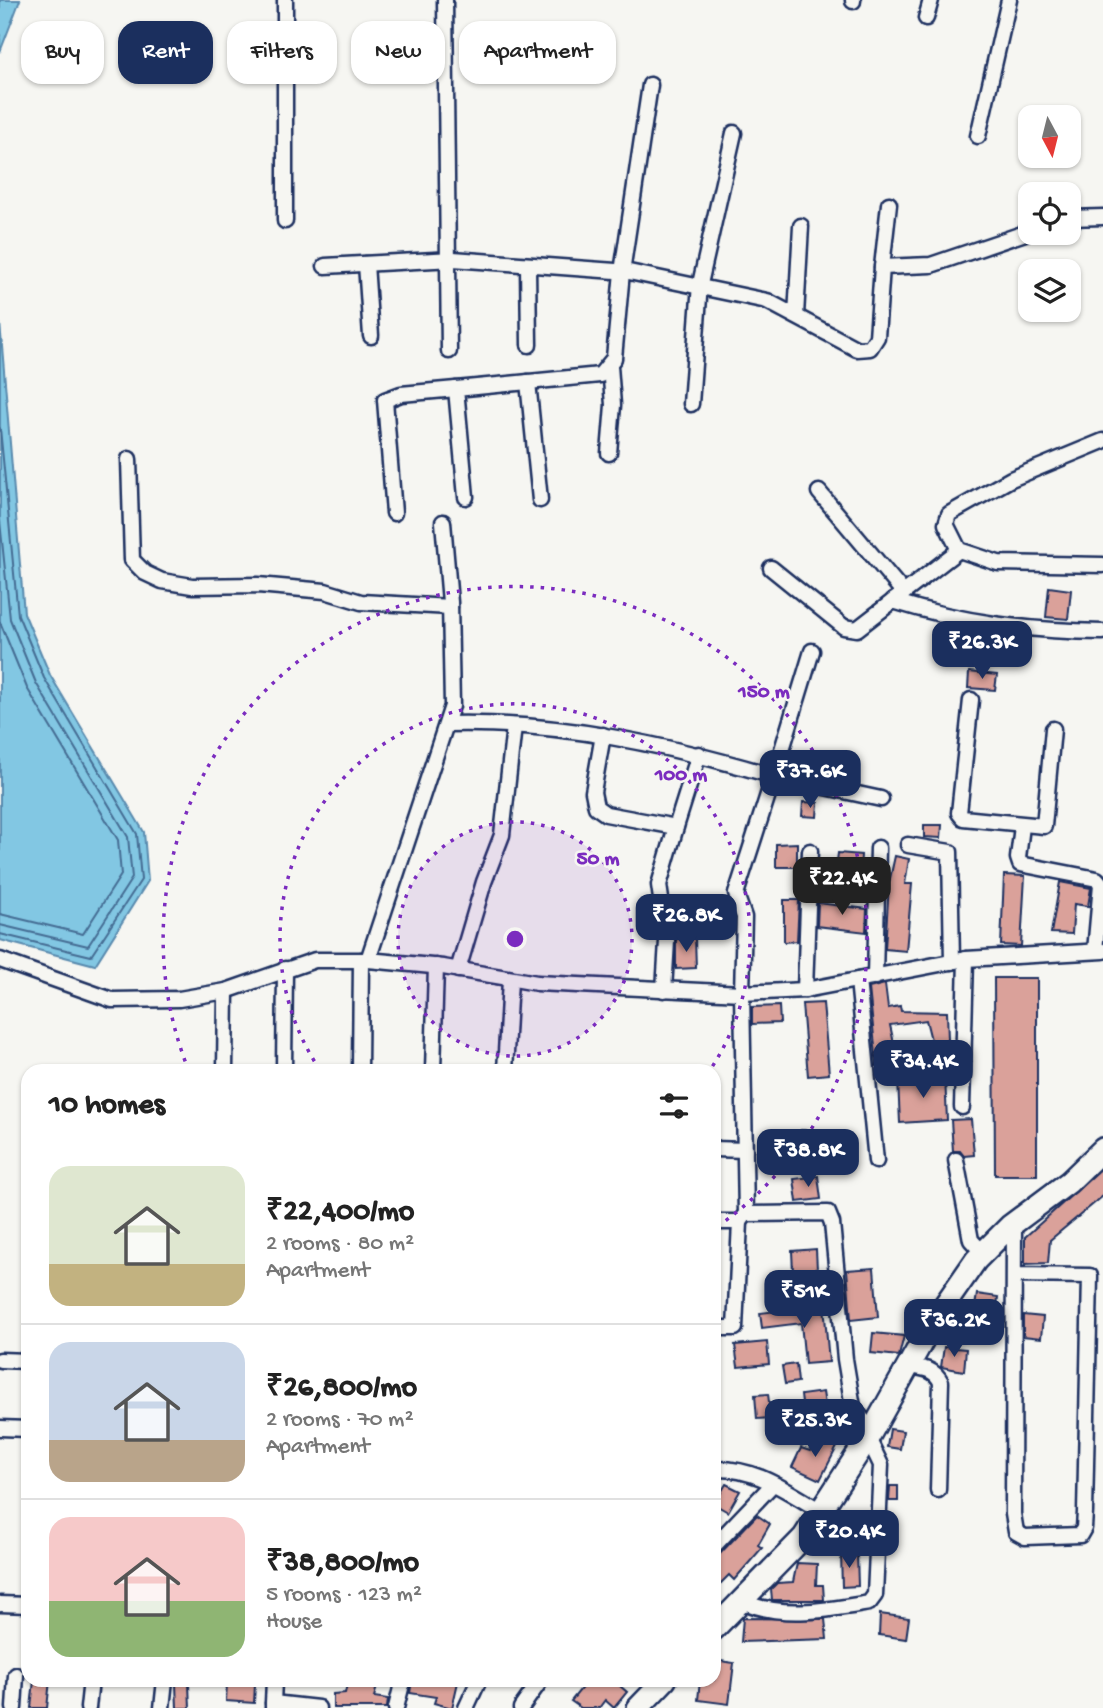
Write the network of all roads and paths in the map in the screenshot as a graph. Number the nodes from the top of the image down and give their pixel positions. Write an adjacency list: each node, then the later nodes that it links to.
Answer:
1 (285, 0): 12 (street)
2 (444, 0): 15 (street)
3 (930, 0): 5 (street)
4 (1009, 0): 8 (street)
5 (926, 18)
6 (650, 85): 20 (street)
7 (734, 133): 21 (street)
8 (978, 136)
9 (889, 204): 19 (street)
10 (1103, 217): 11 (street)
11 (1081, 218)
12 (285, 221)
13 (801, 226): 22 (street)
14 (1018, 235): 19 (street)
15 (446, 260): 16 (street); 17 (street); 25 (street)
16 (366, 264): 18 (street); 23 (street)
17 (528, 265): 20 (street); 24 (street)
18 (325, 266)
19 (882, 267): 22 (street)
20 (622, 272): 21 (street); 26 (street)
21 (699, 284): 22 (street); 29 (street)
22 (796, 316)
23 (371, 336)
24 (529, 345)
25 (449, 351)
26 (610, 366): 27 (street); 31 (street)
27 (528, 382): 28 (street); 35 (street)
28 (456, 389): 34 (street); 36 (street)
29 (691, 404)
30 (1103, 442): 38 (street)
31 (609, 453)
32 (129, 459): 42 (street)
33 (819, 492): 41 (street)
34 (466, 497)
35 (540, 500)
36 (394, 513)
37 (443, 522): 42 (street)
38 (959, 550): 39 (street); 41 (street)
39 (1103, 565)
40 (771, 568): 41 (street)
41 (898, 596): 43 (street)
42 (450, 607): 46 (street)
43 (1103, 632)
44 (812, 651): 51 (street)
45 (971, 700): 53 (street)
46 (447, 723): 47 (street); 60 (street)
47 (514, 726): 49 (street); 64 (street)
48 (1054, 729): 53 (street)
49 (603, 735): 50 (street); 54 (street)
50 (699, 754): 51 (street); 54 (street)
51 (774, 776): 52 (street); 71 (street)
52 (881, 799)
53 (1022, 826): 58 (street)
54 (677, 827): 68 (street)
55 (908, 845): 61 (street)
56 (878, 848): 65 (street)
57 (810, 851): 69 (street)
58 (1099, 951): 61 (street)
59 (0, 960): 70 (street)
60 (365, 960): 62 (street); 63 (street); 74 (street)
61 (959, 961): 65 (street); 77 (street)
62 (436, 966): 64 (street); 75 (street)
63 (285, 969): 70 (street); 73 (street)
64 (458, 970): 66 (street)
65 (875, 977): 67 (street)
66 (510, 980): 68 (street); 76 (street)
67 (858, 980): 69 (street); 82 (street)
68 (664, 990): 71 (street)
69 (805, 990): 71 (street)
70 (226, 991): 72 (street)
71 (742, 993): 80 (street)
72 (225, 1064)
73 (284, 1064)
74 (360, 1064)
75 (433, 1064)
76 (505, 1064)
77 (962, 1107)
78 (721, 1149): 80 (street)
79 (1103, 1149): 85 (street)
80 (745, 1150): 83 (street)
81 (956, 1160): 86 (street)
82 (876, 1161)
83 (743, 1218): 84 (street); 89 (street); 95 (street)
84 (721, 1221)
85 (1014, 1223): 86 (street); 87 (street)
86 (983, 1253): 92 (street)
87 (1014, 1275): 88 (street); 88 (street)
88 (1097, 1276)
89 (721, 1328)
90 (0, 1360): 91 (street)
91 (21, 1361)
92 (908, 1366): 95 (street); 98 (street)
93 (0, 1427): 94 (street)
94 (21, 1429)
95 (869, 1434): 99 (street); 101 (street)
96 (721, 1469): 97 (street)
97 (773, 1484): 99 (street); 100 (street)
98 (938, 1490)
99 (821, 1511): 101 (street)
100 (721, 1539)
101 (742, 1601): 104 (street)
102 (0, 1604): 103 (street)
103 (21, 1605)
104 (721, 1622)
105 (16, 1675): 114 (street)
106 (90, 1687): 115 (street)
107 (164, 1687): 116 (street)
108 (274, 1687): 113 (street)
109 (401, 1687): 118 (street)
110 (476, 1687): 119 (street)
111 (536, 1687): 120 (street)
112 (658, 1687): 121 (street)
113 (273, 1705): 117 (street)
114 (14, 1708)
115 (88, 1708)
116 (162, 1708)
117 (318, 1708)
118 (396, 1708)
119 (466, 1708)
120 (521, 1708)
121 (638, 1708)

